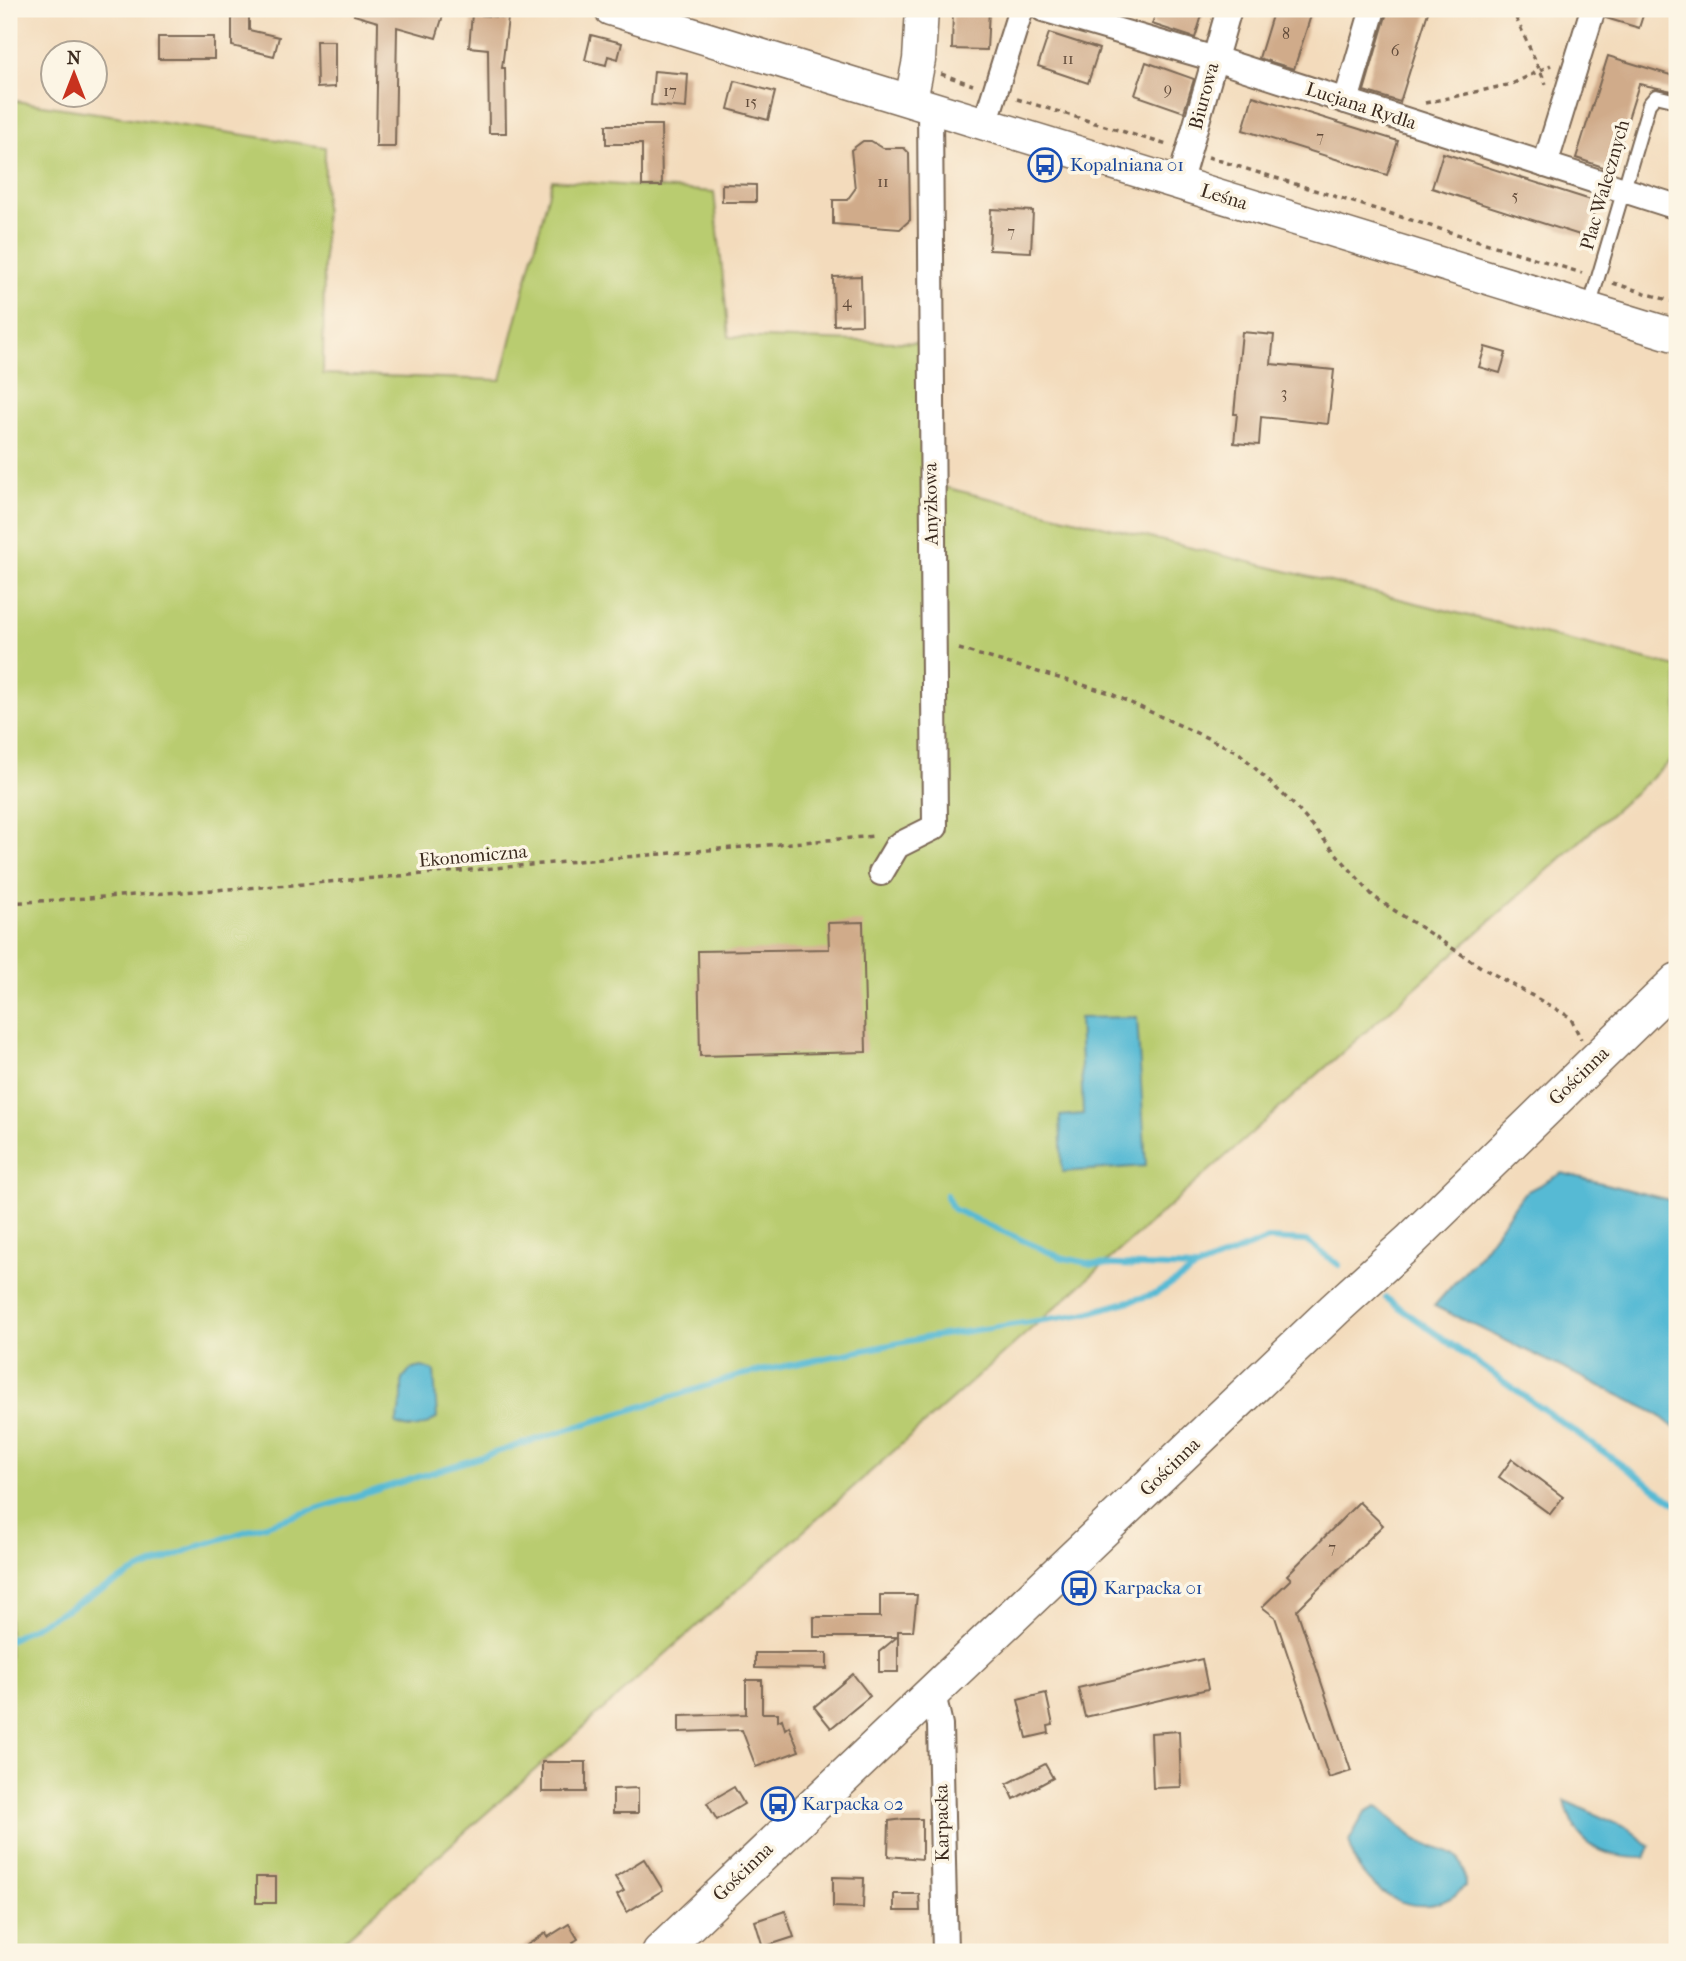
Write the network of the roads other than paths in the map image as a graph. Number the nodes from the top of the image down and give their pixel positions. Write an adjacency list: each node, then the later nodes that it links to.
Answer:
1 (610, 9): 11 (street, Leśna)
2 (922, 9): 11 (street)
3 (1021, 9): 12 (street)
4 (1043, 9): 8 (street, Lucjana Rydla)
5 (1229, 9): 8 (street, Biurowa)
6 (1373, 9): 10 (street)
7 (1593, 9): 13 (street)
8 (1215, 59): 10 (street, Lucjana Rydla); 14 (street, Biurowa)
9 (1677, 100): 15 (lane, Plac Walecznych)
10 (1346, 101): 13 (street, Lucjana Rydla)
11 (920, 103): 12 (street, Leśna); 19 (street, Anyżkowa)
12 (985, 124): 14 (street, Leśna)
13 (1545, 165): 15 (street, Lucjana Rydla)
14 (1180, 184): 17 (street, Leśna)
15 (1622, 189): 16 (street, Lucjana Rydla); 17 (lane, Plac Walecznych)
16 (1677, 207)
17 (1589, 309): 18 (street, Leśna)
18 (1677, 336)
19 (881, 873)
20 (1677, 981): 21 (main road, Gościnna)
21 (933, 1694): 22 (main road, Gościnna); 23 (street, Karpacka)
22 (660, 1952)
23 (945, 1952)

